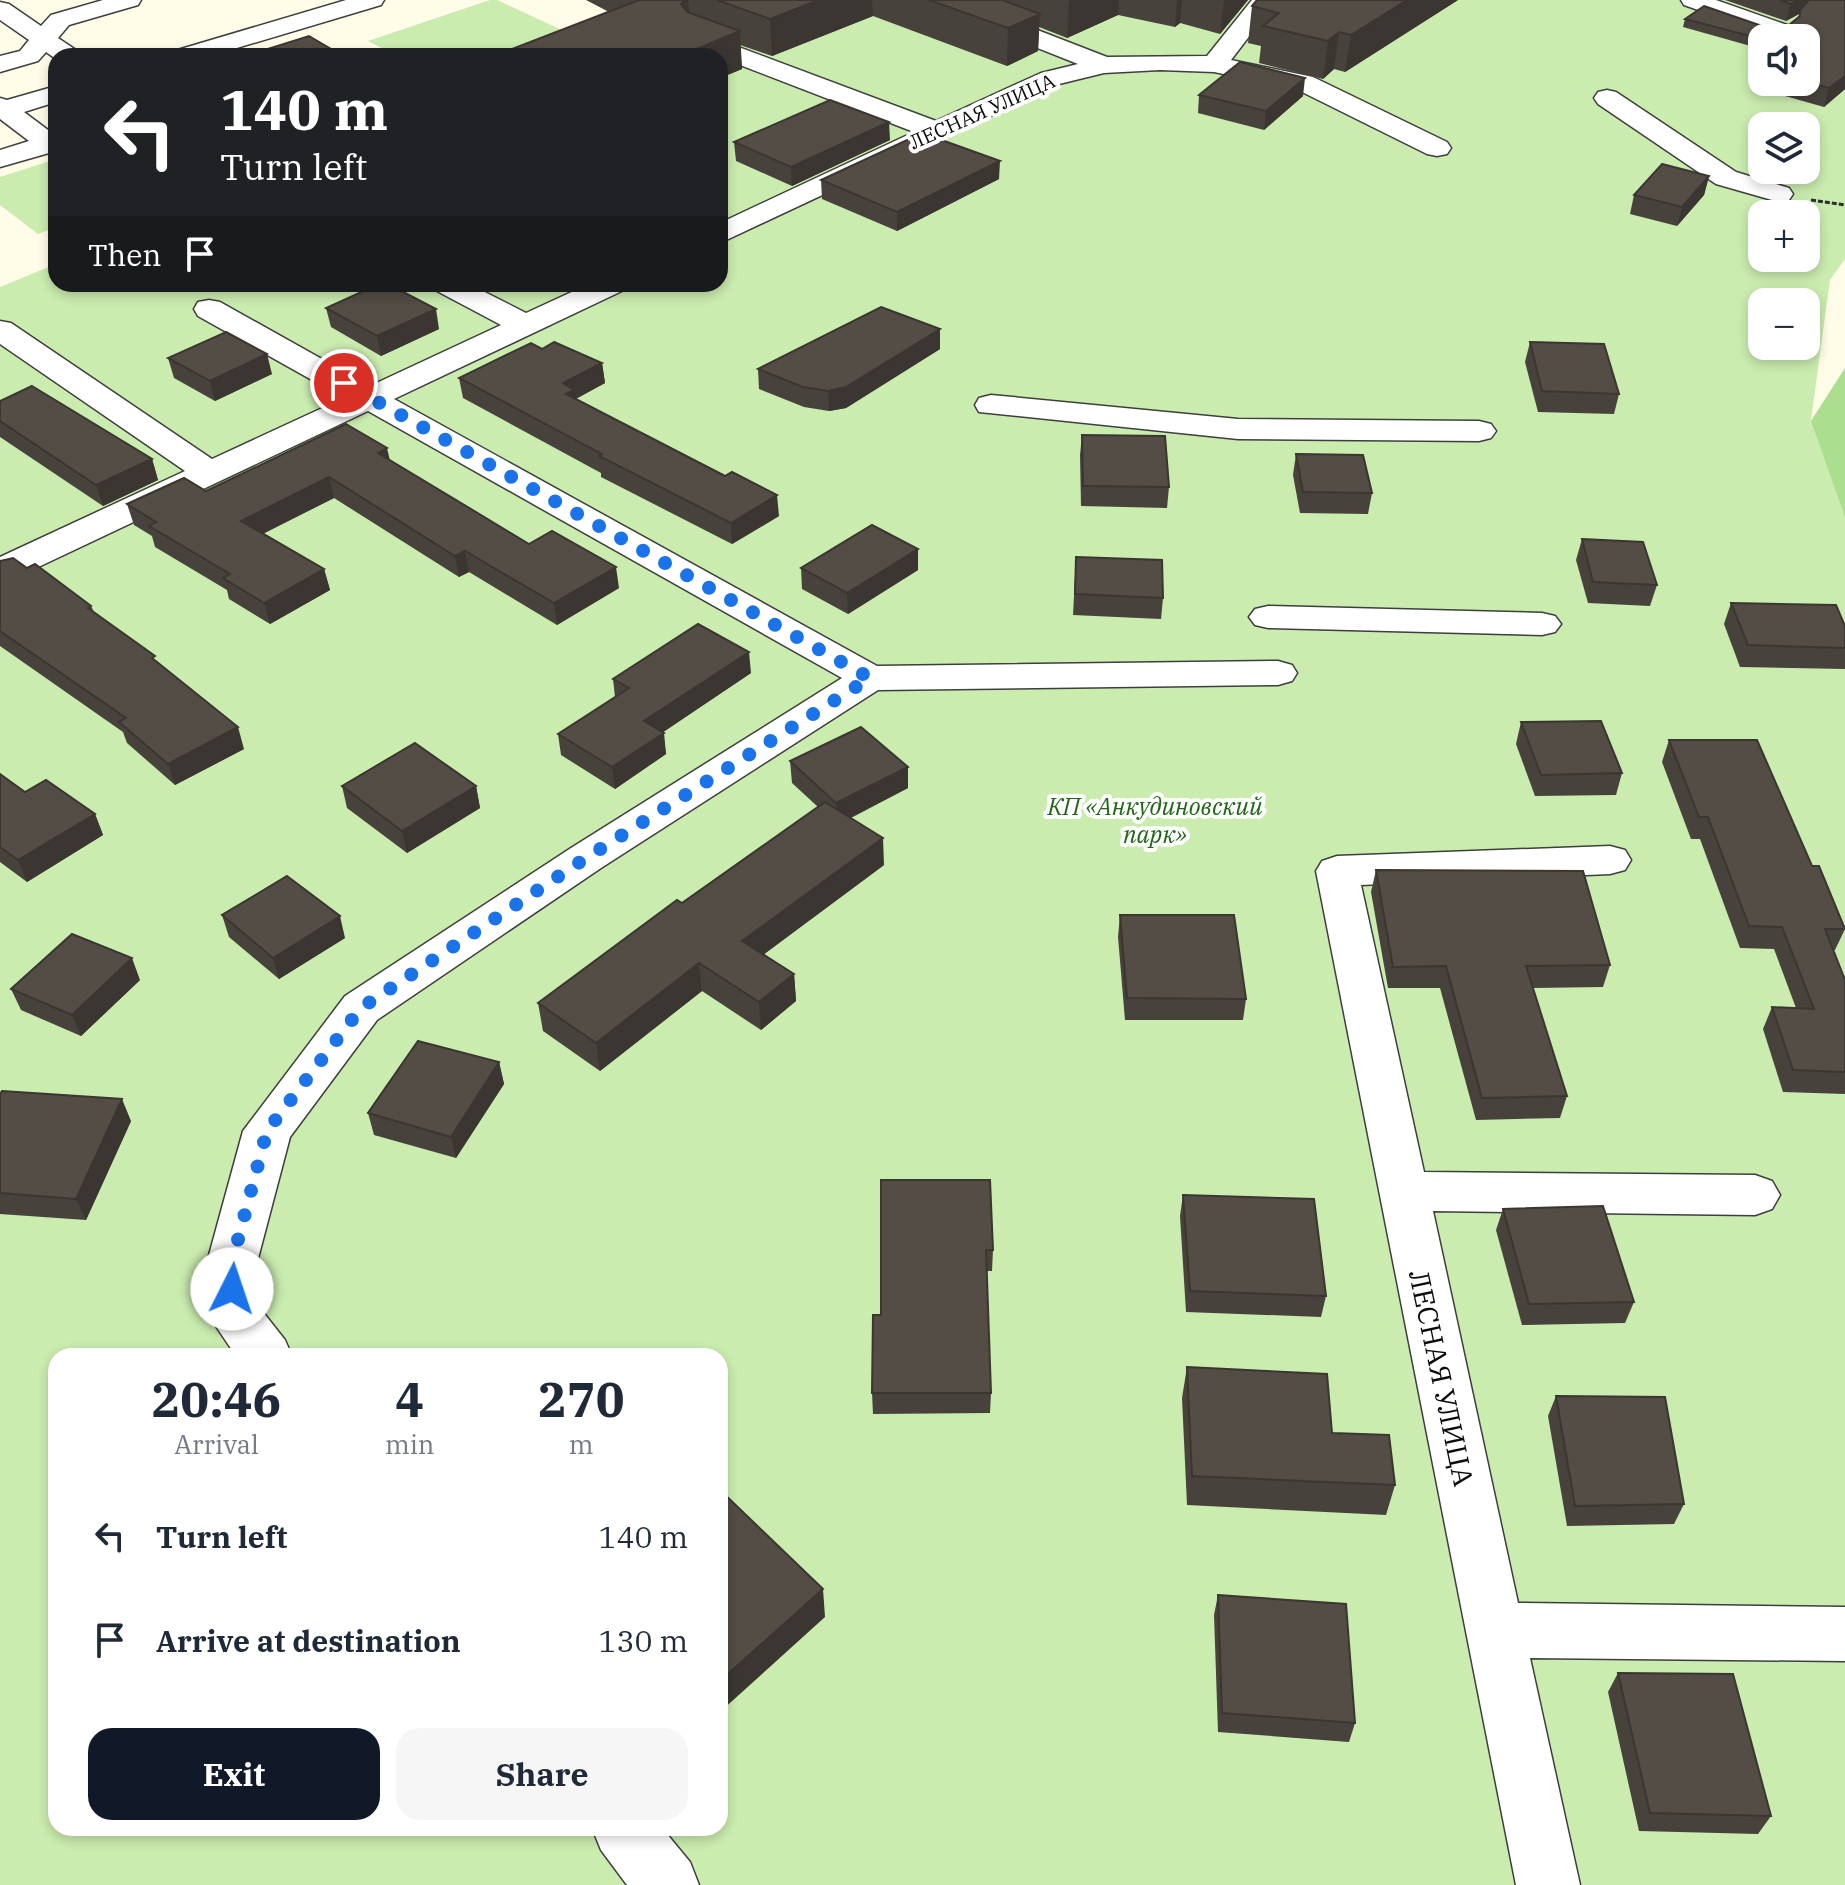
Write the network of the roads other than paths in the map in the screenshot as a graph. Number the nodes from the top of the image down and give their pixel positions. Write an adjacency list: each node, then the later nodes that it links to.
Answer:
1 (129, 0): 8 (street)
2 (372, 0): 11 (street)
3 (938, 0): 16 (street)
4 (1265, 0): 15 (street)
5 (1693, 0): 7 (street)
6 (0, 9): 8 (street)
7 (1761, 24)
8 (44, 39): 10 (street); 14 (street)
9 (700, 41): 12 (street)
10 (57, 48)
11 (210, 48)
12 (718, 48)
13 (728, 52): 21 (street)
14 (0, 64)
15 (1214, 64): 16 (street, ЛЕСНАЯ УЛИЦА); 24 (street, ЛЕСНАЯ УЛИЦА)
16 (1104, 65): 21 (street, ЛЕСНАЯ УЛИЦА)
17 (0, 74): 18 (street)
18 (46, 97): 20 (street)
19 (1607, 98): 26 (street)
20 (2, 108): 22 (street)
21 (937, 131): 27 (street, ЛЕСНАЯ УЛИЦА)
22 (48, 143)
23 (48, 144): 25 (street)
24 (1437, 148)
25 (0, 159)
26 (1779, 194)
27 (728, 223)
28 (462, 292): 31 (street)
29 (596, 292): 31 (street)
30 (209, 309): 33 (street)
31 (526, 325): 33 (street)
32 (0, 330): 36 (street)
33 (371, 398): 36 (street); 41 (street)
34 (991, 405): 35 (street)
35 (1479, 431)
36 (210, 473): 37 (street)
37 (0, 571)
38 (1268, 617): 39 (street)
39 (1542, 624)
40 (1278, 673): 41 (street)
41 (870, 678): 45 (street)
42 (1610, 860): 43 (street, ЛЕСНАЯ УЛИЦА)
43 (1403, 1191): 44 (street); 46 (street, ЛЕСНАЯ УЛИЦА)
44 (1755, 1195)
45 (260, 1348)
46 (1495, 1630): 47 (street); 50 (street, ЛЕСНАЯ УЛИЦА)
47 (1845, 1634)
48 (629, 1836): 49 (street)
49 (667, 1885)
50 (1548, 1885)

